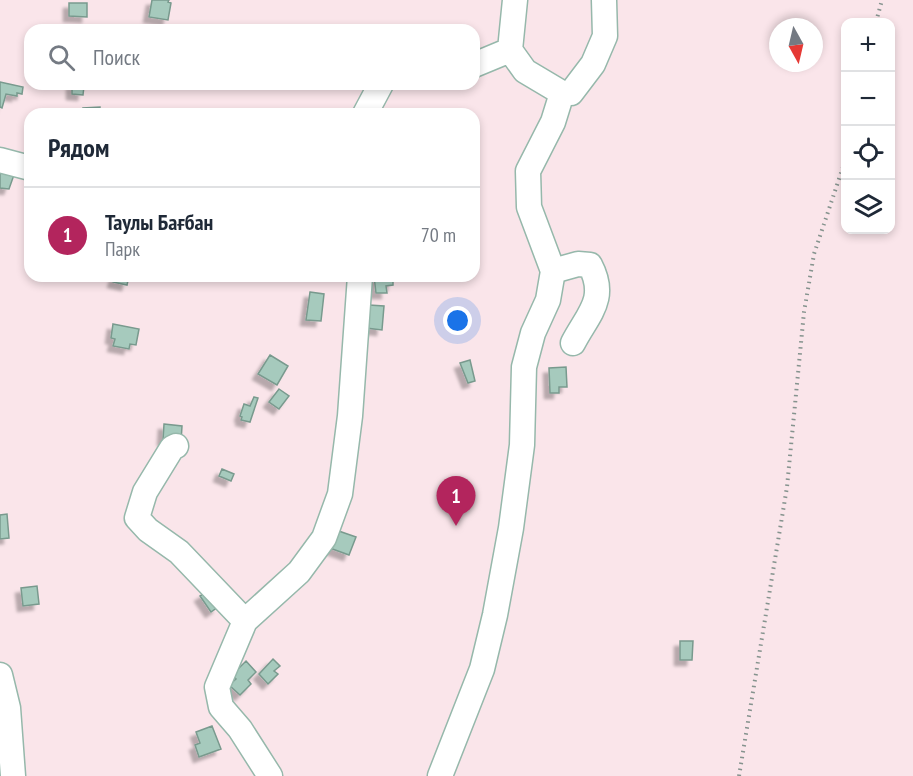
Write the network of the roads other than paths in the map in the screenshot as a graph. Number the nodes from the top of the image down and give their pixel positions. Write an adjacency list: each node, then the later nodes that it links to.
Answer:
1 (515, 0): 3 (street)
2 (603, 0): 6 (street)
3 (510, 50): 4 (street); 6 (street)
4 (480, 62)
5 (378, 90): 7 (street)
6 (562, 93): 10 (street)
7 (368, 108)
8 (0, 160): 9 (street)
9 (24, 166)
10 (553, 271): 12 (street); 18 (street)
11 (360, 282): 14 (street)
12 (573, 343)
13 (176, 446): 14 (street)
14 (245, 621): 17 (street)
15 (0, 675): 16 (street)
16 (13, 776)
17 (270, 776)
18 (440, 776)

